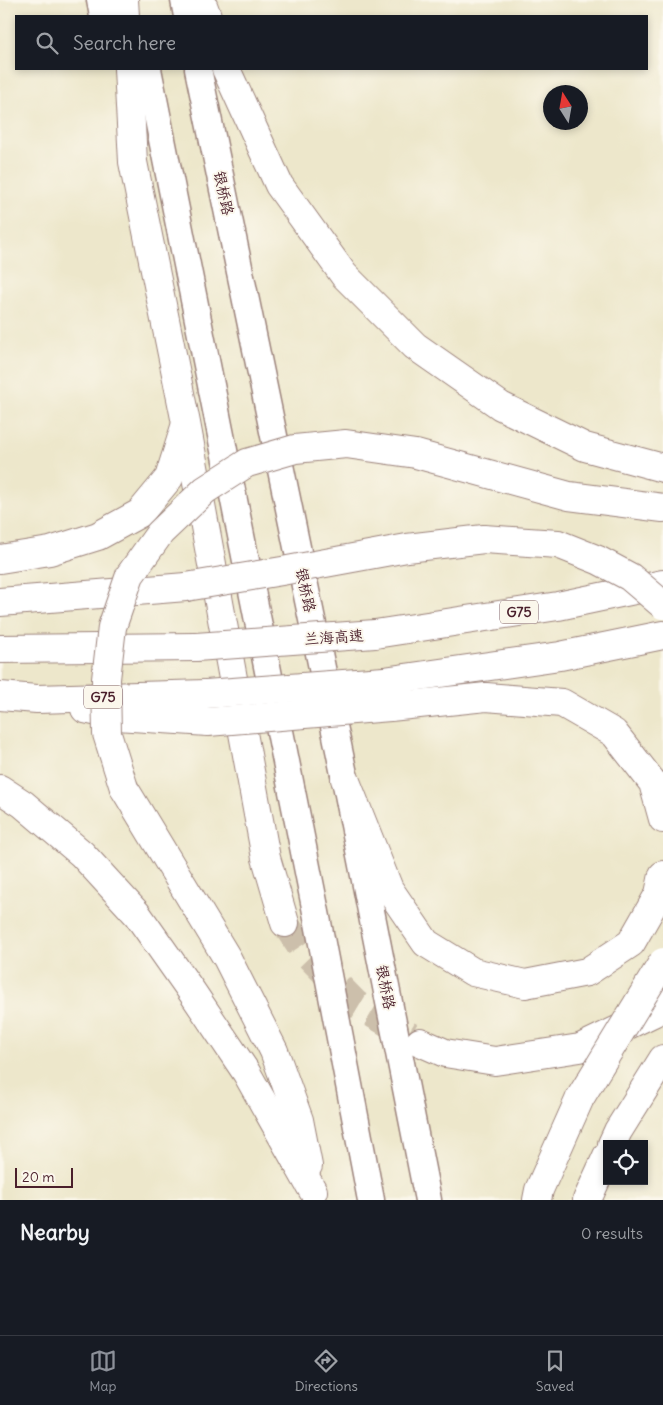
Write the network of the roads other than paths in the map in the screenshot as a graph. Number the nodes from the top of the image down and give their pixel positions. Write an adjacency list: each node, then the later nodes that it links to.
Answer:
1 (100, 0): 6 (main road)
2 (124, 0): 7 (highway)
3 (135, 0): 8 (main road)
4 (184, 0): 9 (main road)
5 (202, 0): 10 (highway)
6 (103, 15)
7 (125, 15)
8 (138, 15)
9 (187, 15)
10 (207, 15)
11 (114, 70): 16 (main road)
12 (128, 70): 16 (highway)
13 (148, 70): 41 (main road)
14 (198, 70): 29 (main road, 银桥路)
15 (226, 70): 18 (highway)
16 (133, 162): 17 (highway)
17 (186, 423): 20 (highway); 33 (highway)
18 (663, 468)
19 (663, 508): 40 (highway, bridge)
20 (0, 559)
21 (663, 584): 25 (highway, 兰海高速 / G75, bridge)
22 (0, 602): 23 (highway, bridge)
23 (663, 606)
24 (663, 635): 26 (highway, G75)
25 (0, 649)
26 (387, 694): 28 (highway, G75, bridge); 28 (highway, bridge); 31 (highway)
27 (0, 696): 28 (highway, G75)
28 (37, 699)
29 (345, 779): 32 (highway); 42 (main road, 银桥路)
30 (0, 789): 40 (highway)
31 (663, 819)
32 (663, 875)
33 (285, 923)
34 (663, 962): 43 (highway, bridge)
35 (663, 1003): 36 (highway)
36 (420, 1042)
37 (663, 1060): 38 (highway)
38 (614, 1140)
39 (603, 1165): 44 (highway)
40 (314, 1196)
41 (371, 1200)
42 (428, 1200)
43 (537, 1200)
44 (587, 1200)

